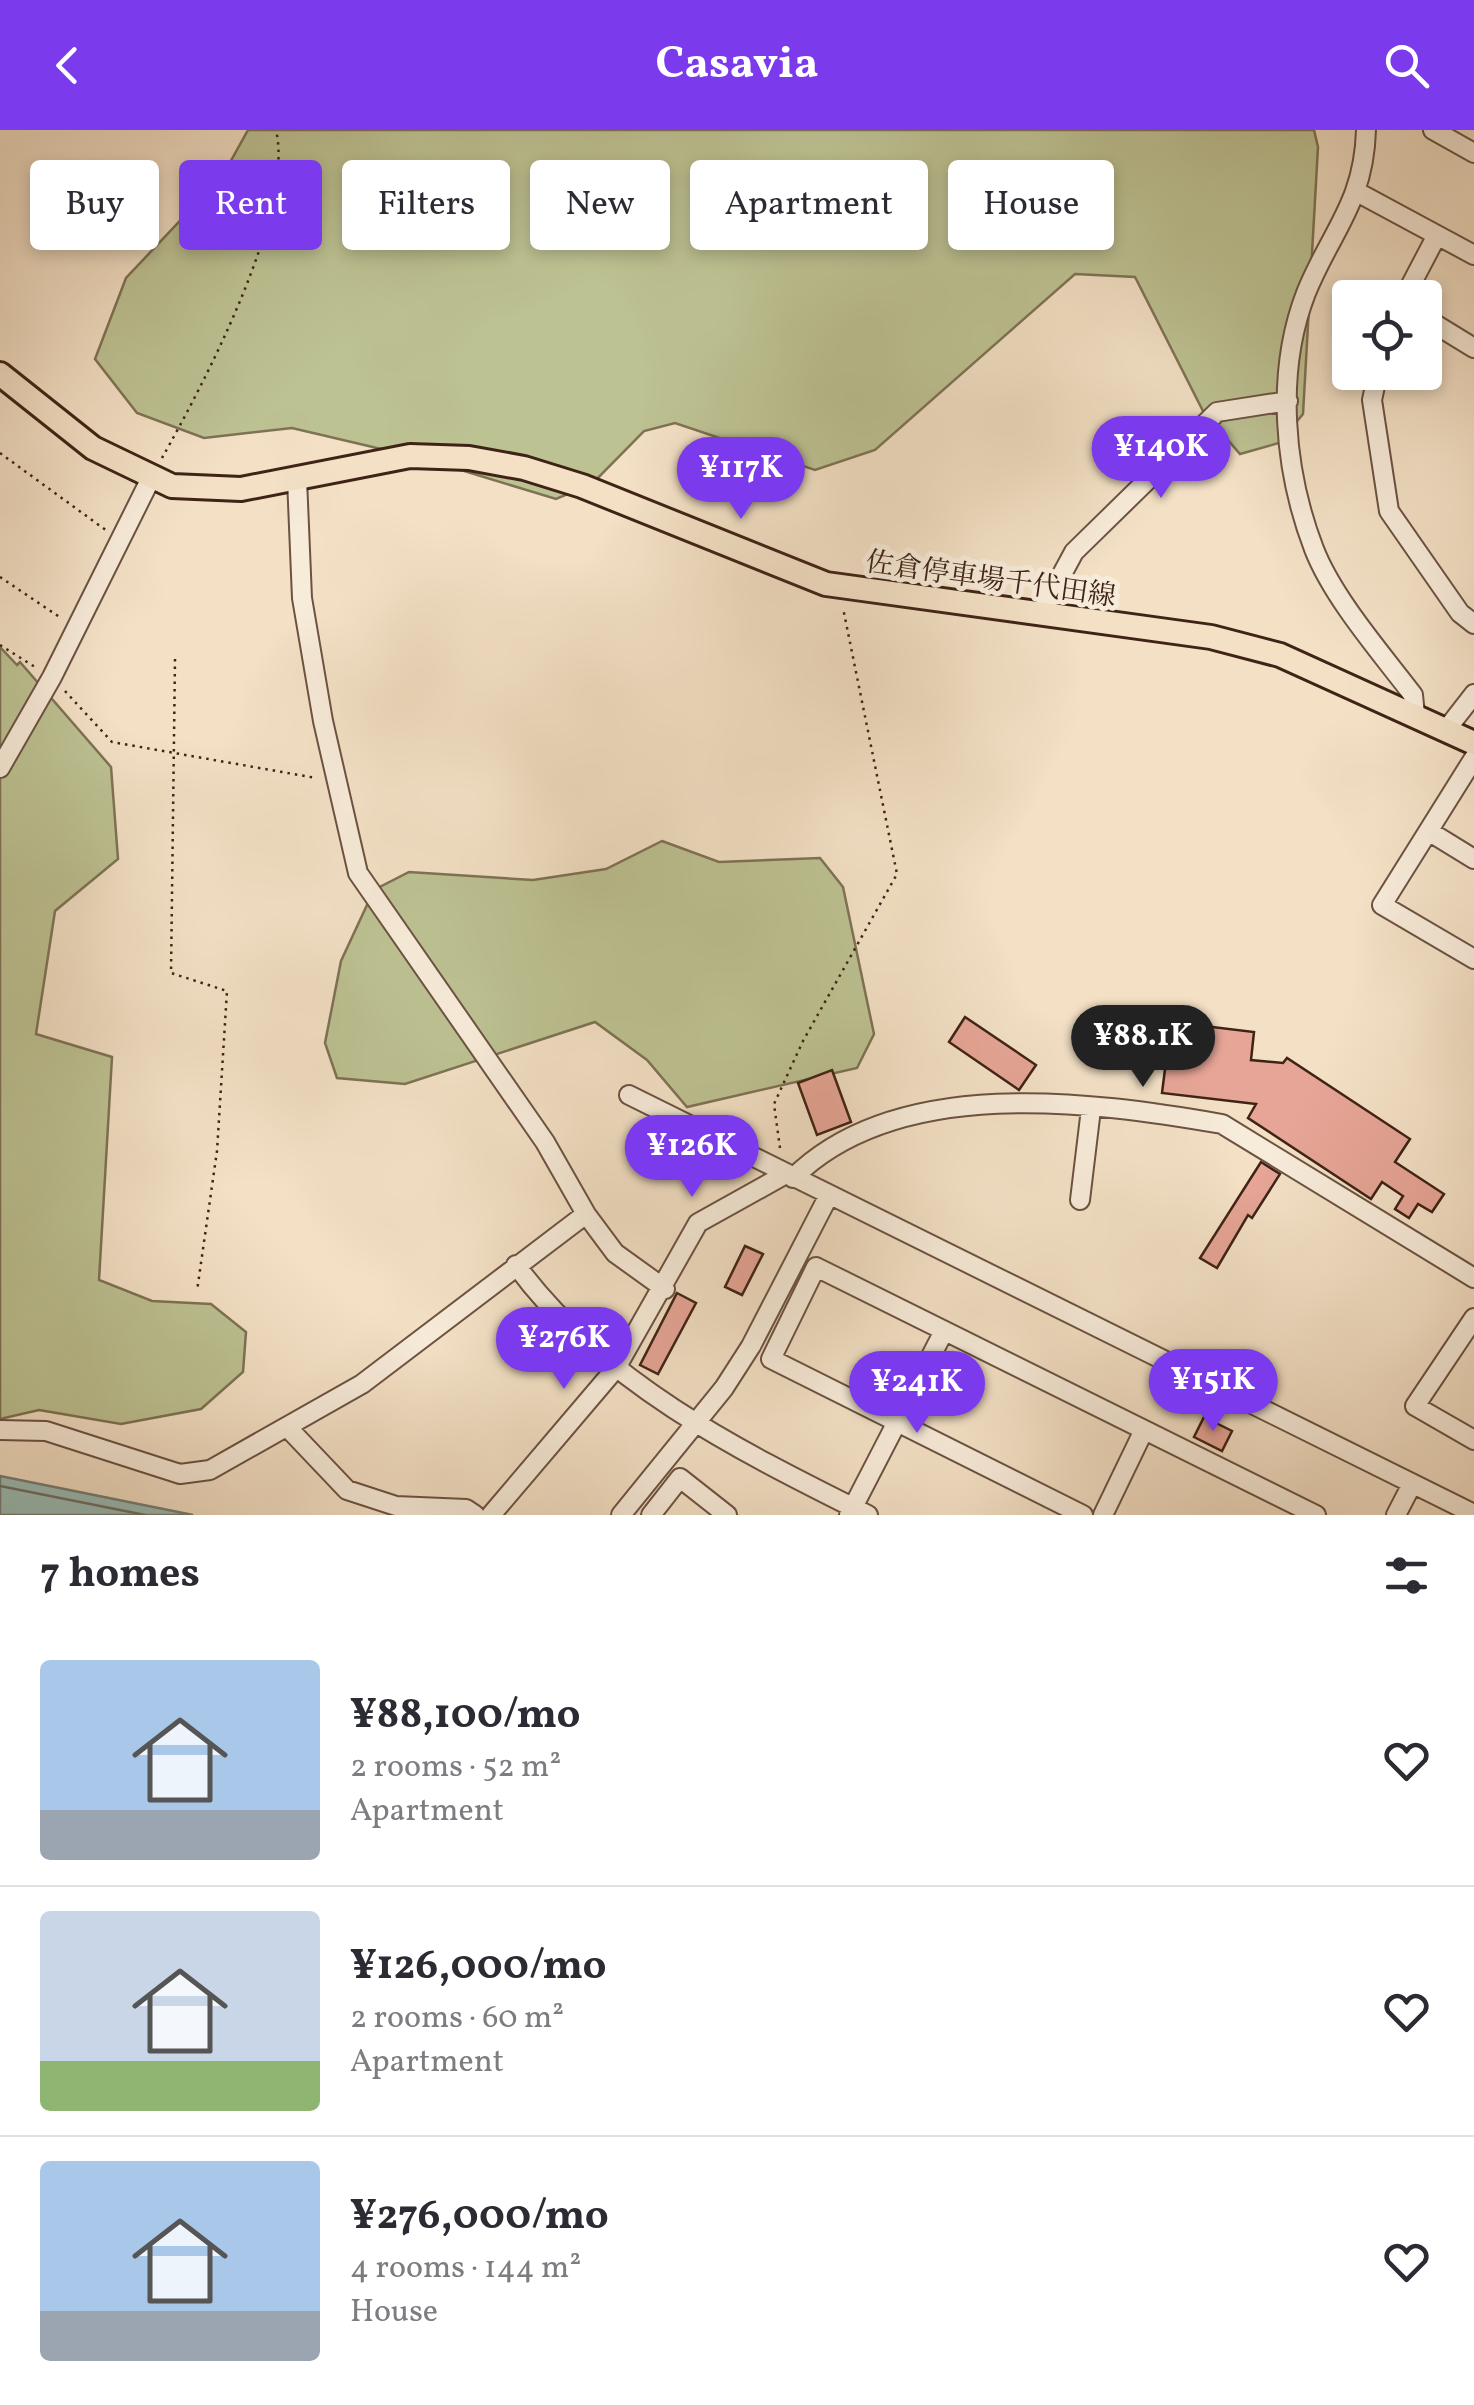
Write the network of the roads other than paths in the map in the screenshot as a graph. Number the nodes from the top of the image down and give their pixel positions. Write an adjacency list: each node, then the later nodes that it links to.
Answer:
1 (1366, 130): 4 (street)
2 (1433, 130): 3 (street)
3 (1474, 154)
4 (1356, 192): 5 (street); 12 (street)
5 (1437, 235): 6 (street); 7 (street)
6 (1474, 255)
7 (1413, 280)
8 (1442, 328): 9 (street)
9 (1474, 348)
10 (0, 374): 14 (main road, 佐倉停車場千代田線)
11 (1374, 390): 16 (street)
12 (1288, 401): 15 (street); 18 (street)
13 (297, 479): 14 (main road, 佐倉停車場千代田線); 15 (main road, 佐倉停車場千代田線); 31 (street)
14 (150, 480): 22 (street)
15 (1040, 615): 18 (main road, 佐倉停車場千代田線)
16 (1474, 624)
17 (1474, 694): 19 (street)
18 (1416, 716): 19 (main road, 佐倉停車場千代田線)
19 (1446, 730): 20 (main road, 佐倉停車場千代田線)
20 (1474, 744)
21 (1474, 758): 23 (street)
22 (0, 768)
23 (1430, 832): 24 (street); 25 (street)
24 (1474, 859)
25 (1474, 959)
26 (629, 1095): 28 (street)
27 (1091, 1108): 28 (street); 30 (street); 33 (street)
28 (789, 1176): 29 (street); 34 (street)
29 (829, 1195): 39 (street); 44 (street)
30 (1080, 1200)
31 (586, 1214): 32 (street); 34 (street)
32 (516, 1265): 37 (street); 40 (street)
33 (1474, 1278)
34 (664, 1289): 37 (street)
35 (1474, 1318): 43 (street)
36 (944, 1331): 38 (street); 38 (street); 42 (street)
37 (616, 1368): 39 (street); 48 (street)
38 (898, 1422): 45 (street); 52 (street)
39 (696, 1423): 45 (street); 49 (street)
40 (289, 1429): 41 (street); 47 (street)
41 (0, 1430)
42 (1144, 1430): 53 (street); 54 (street)
43 (1474, 1440)
44 (1412, 1484): 46 (street); 55 (street)
45 (857, 1513)
46 (1474, 1514)
47 (475, 1515)
48 (492, 1515)
49 (620, 1515)
50 (650, 1515): 51 (street)
51 (726, 1515)
52 (1083, 1515)
53 (1103, 1515)
54 (1316, 1515)
55 (1396, 1515)

